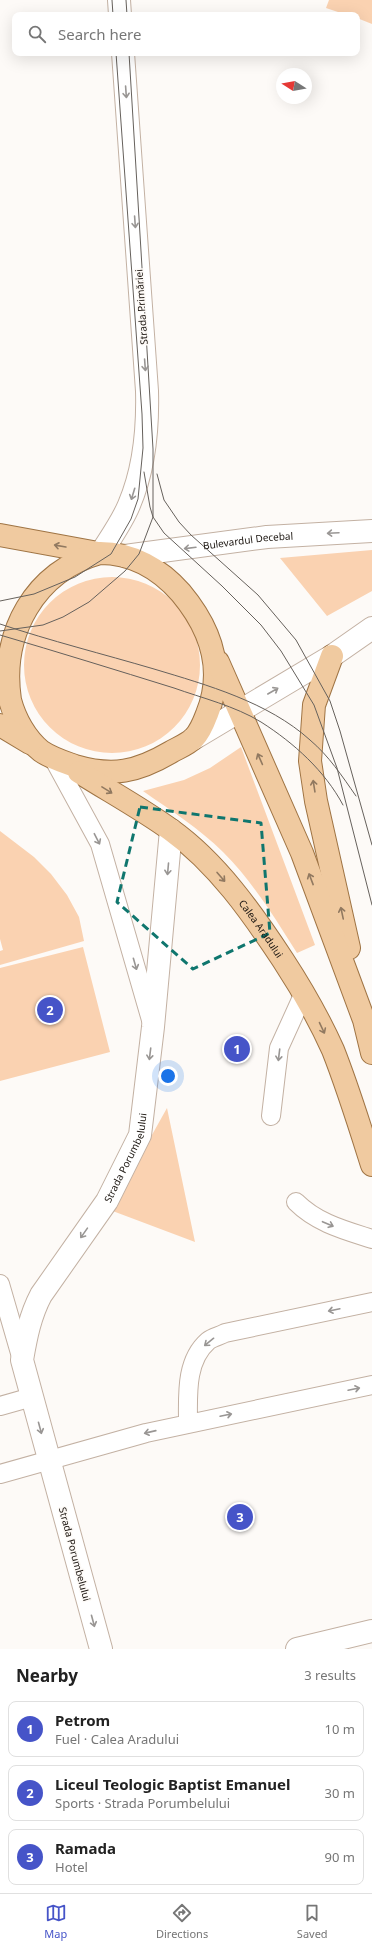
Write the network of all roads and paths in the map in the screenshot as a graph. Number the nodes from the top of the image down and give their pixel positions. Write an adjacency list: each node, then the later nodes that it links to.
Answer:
1 (119, 0): 2 (street)
2 (120, 12)
3 (123, 56): 6 (street, Strada Primăriei, one-way to 6)
4 (372, 531): 7 (street, Bulevardul Decebal, one-way to 7)
5 (0, 535): 6 (main road, one-way to 5)
6 (100, 553): 7 (main road); 14 (main road)
7 (125, 556): 9 (main road)
8 (371, 627): 10 (street)
9 (214, 651): 11 (main road); 13 (main road)
10 (332, 656): 11 (street, one-way to 10); 17 (main road, one-way to 10)
11 (239, 710): 13 (street); 17 (main road, one-way to 11)
12 (0, 725): 14 (main road)
13 (193, 739): 14 (main road)
14 (49, 754): 15 (main road, Calea Aradului, one-way to 15); 18 (lane, one-way to 18)
15 (171, 830): 16 (main road, Calea Aradului, one-way to 16); 18 (street, Strada Porumbelului, one-way to 18)
16 (304, 993): 20 (lane, one-way to 20); 21 (main road, Calea Aradului, one-way to 21)
17 (364, 1020): 19 (main road)
18 (153, 1027): 26 (street, Strada Porumbelului, one-way to 26)
19 (372, 1053)
20 (272, 1116)
21 (372, 1165)
22 (296, 1202): 23 (lane, one-way to 23)
23 (372, 1239)
24 (0, 1284): 26 (lane)
25 (372, 1302): 30 (lane, one-way to 30)
26 (22, 1360): 28 (street, Strada Porumbelului)
27 (372, 1385): 30 (lane, one-way to 27)
28 (32, 1397): 29 (lane); 31 (street, Strada Porumbelului, one-way to 31)
29 (0, 1406)
30 (188, 1423): 31 (lane, one-way to 31)
31 (49, 1459): 32 (lane); 34 (street, Strada Porumbelului, one-way to 34)
32 (0, 1474)
33 (372, 1631): 35 (street)
34 (101, 1649)
35 (297, 1649)

